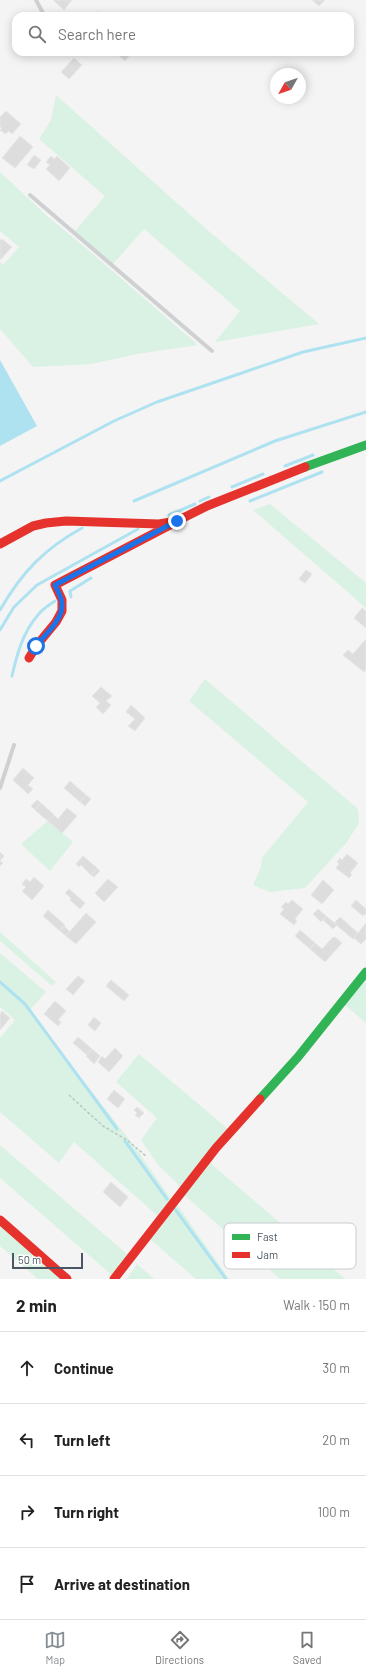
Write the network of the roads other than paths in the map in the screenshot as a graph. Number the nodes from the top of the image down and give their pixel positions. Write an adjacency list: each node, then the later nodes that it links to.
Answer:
1 (36, 0): 2 (lane)
2 (42, 12)
3 (30, 195): 4 (lane)
4 (212, 351)
5 (366, 445): 6 (main road)
6 (177, 521): 7 (main road); 8 (main road)
7 (0, 544)
8 (29, 658)
9 (14, 744): 10 (lane)
10 (0, 788)
11 (366, 972): 14 (main road)
12 (0, 1220): 13 (main road)
13 (67, 1279)
14 (114, 1279)

